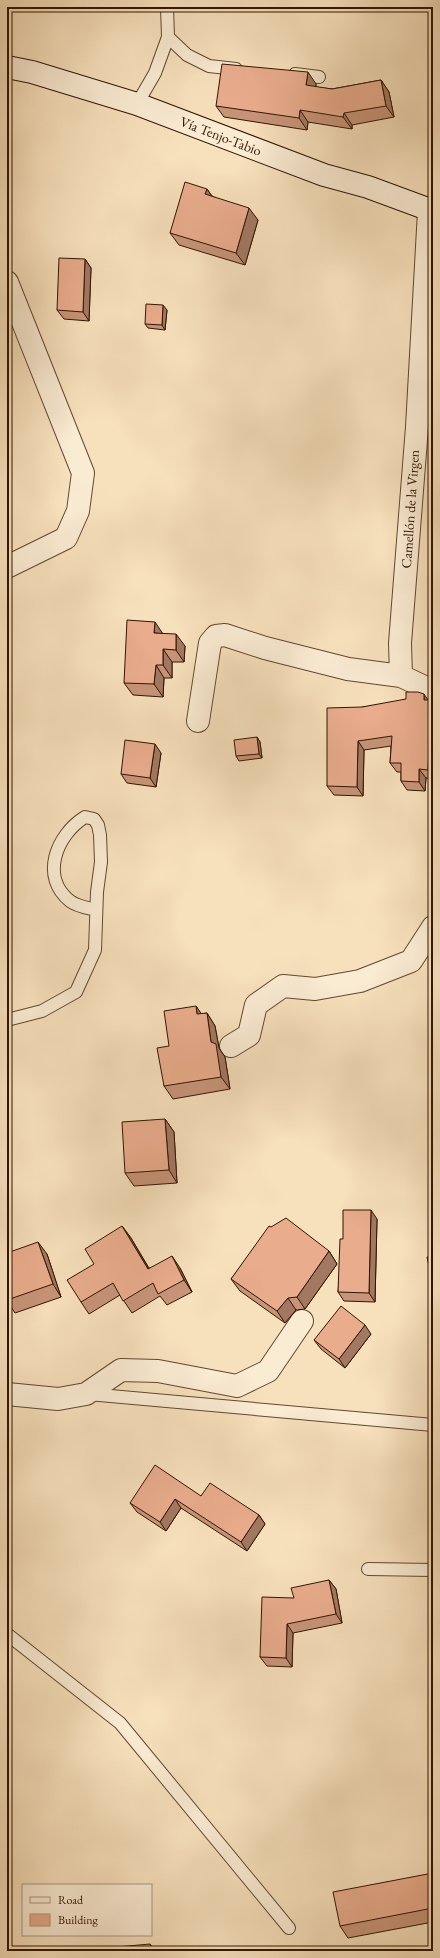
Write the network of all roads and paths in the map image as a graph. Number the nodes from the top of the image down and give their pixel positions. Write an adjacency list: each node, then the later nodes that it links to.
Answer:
1 (167, 7): 2 (lane)
2 (168, 37): 4 (lane); 7 (lane)
3 (7, 67): 7 (street, Vía Tenjo-Tabio)
4 (248, 70)
5 (280, 73): 6 (lane)
6 (318, 77)
7 (137, 104): 8 (street, Vía Tenjo-Tabio)
8 (431, 211): 11 (street, Camellón de la Virgen)
9 (7, 282): 10 (street)
10 (7, 567)
11 (401, 676): 12 (street); 13 (street)
12 (433, 691)
13 (198, 721)
14 (96, 910): 14 (lane); 16 (lane)
15 (433, 927): 17 (street)
16 (7, 1020)
17 (231, 1046)
18 (302, 1321): 20 (street)
19 (7, 1394): 20 (street)
20 (86, 1394): 21 (lane)
21 (433, 1425)
22 (368, 1569): 23 (lane)
23 (433, 1570)
24 (7, 1634): 25 (lane)
25 (289, 1928)

